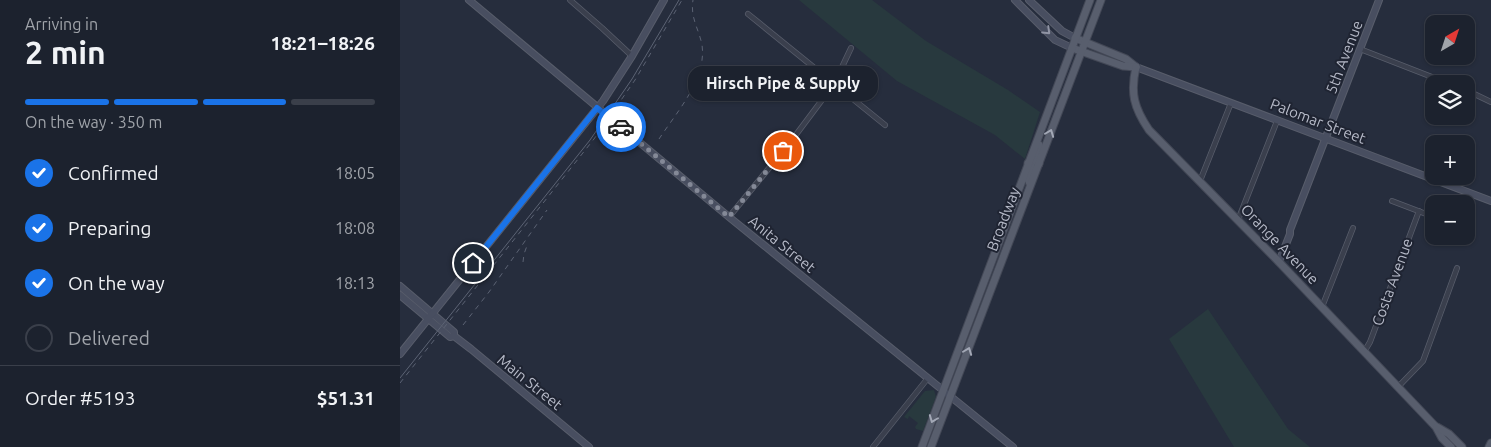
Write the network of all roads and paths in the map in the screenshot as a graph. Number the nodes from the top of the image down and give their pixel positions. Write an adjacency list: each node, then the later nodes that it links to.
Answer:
1 (469, 0): 23 (main road, Anita Street)
2 (570, 0): 16 (street)
3 (664, 0): 16 (main road)
4 (1015, 0): 13 (main road, Palomar Street, one-way to 13)
5 (1029, 0): 10 (main road, Palomar Street)
6 (1090, 0): 10 (main road, Broadway)
7 (1101, 0): 11 (main road, Broadway)
8 (1379, 0): 14 (main road, 5th Avenue)
9 (748, 14): 19 (street)
10 (1075, 38): 11 (main road, Palomar Street); 13 (main road, Broadway)
11 (1085, 43): 15 (main road, Broadway); 17 (main road, Palomar Street)
12 (852, 48): 19 (street)
13 (1072, 48): 15 (main road, Palomar Street); 27 (main road, Broadway)
14 (1360, 49): 18 (street); 26 (main road, 5th Avenue)
15 (1082, 51): 17 (main road, Palomar Street); 29 (main road, Broadway, one-way to 15)
16 (632, 56): 23 (main road)
17 (1136, 67): 22 (main road, Palomar Street); 30 (main road, Orange Avenue)
18 (1427, 75)
19 (834, 84): 25 (street); 36 (street)
20 (1475, 94): 21 (street)
21 (1491, 102)
22 (1231, 103): 24 (main road, Palomar Street); 30 (street)
23 (597, 108): 36 (main road, Anita Street); 46 (main road)
24 (1277, 121): 26 (main road, Palomar Street); 37 (street)
25 (885, 125)
26 (1325, 139): 32 (main road, Palomar Street); 41 (main road, 5th Avenue)
27 (1036, 140): 28 (main road, Broadway); 29 (main road)
28 (1028, 163): 31 (main road); 39 (main road, Broadway)
29 (1039, 164): 31 (main road, Broadway)
30 (1200, 181): 37 (main road, Orange Avenue)
31 (1030, 186): 40 (main road, Broadway)
32 (1491, 200)
33 (1392, 201): 34 (street)
34 (1418, 211): 35 (street); 47 (street, Costa Avenue)
35 (1425, 214)
36 (729, 217): 49 (main road, Anita Street)
37 (1238, 220): 41 (main road, Orange Avenue)
38 (1353, 228): 45 (street)
39 (992, 258): 40 (main road); 51 (main road, Broadway)
40 (1001, 262): 52 (main road, Broadway, one-way to 40)
41 (1279, 262): 45 (main road, Orange Avenue)
42 (1458, 268): 50 (street)
43 (400, 286): 46 (main road, Main Street)
44 (400, 295): 46 (main road, Main Street)
45 (1322, 307): 47 (main road, Orange Avenue)
46 (430, 317): 48 (main road); 55 (main road, Main Street)
47 (1364, 352): 50 (main road, Orange Avenue)
48 (400, 354)
49 (928, 378): 51 (main road, Anita Street); 56 (street)
50 (1398, 387): 53 (main road, Orange Avenue)
51 (944, 391): 52 (main road, Anita Street); 57 (main road, Broadway, one-way to 57)
52 (950, 396): 58 (main road, Broadway); 59 (main road, Anita Street)
53 (1436, 427): 60 (main road, Orange Avenue); 61 (main road, Orange Avenue)
54 (1491, 443): 62 (main road)
55 (589, 447)
56 (873, 447)
57 (922, 447)
58 (931, 447)
59 (1013, 447)
60 (1451, 447)
61 (1462, 447)
62 (1489, 447)

